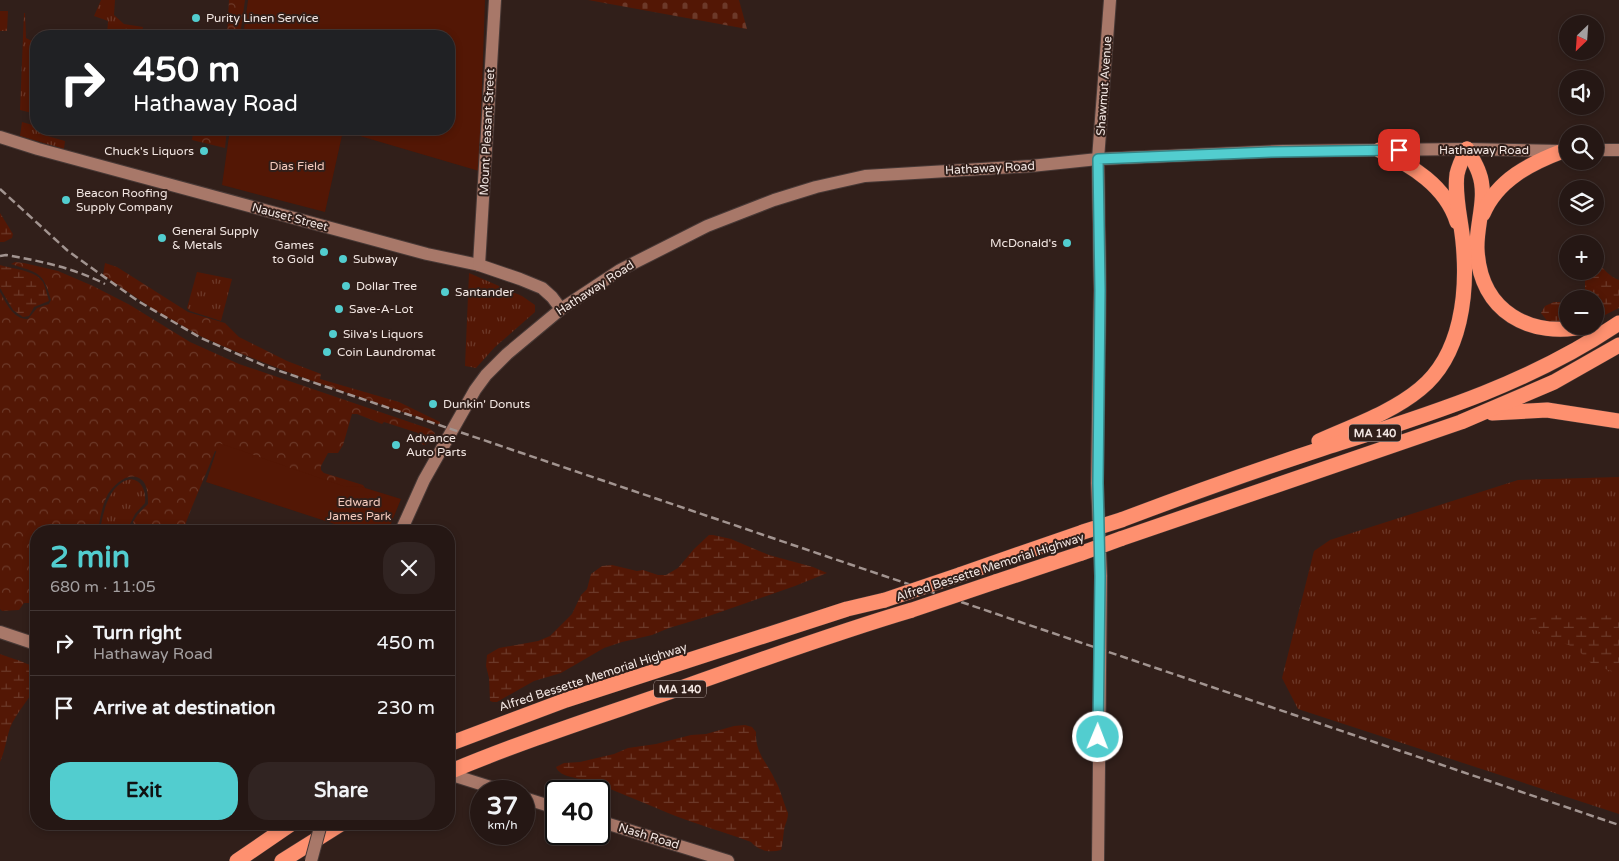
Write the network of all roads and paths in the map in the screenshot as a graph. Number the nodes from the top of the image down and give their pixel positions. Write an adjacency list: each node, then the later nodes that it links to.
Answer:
1 (495, 0): 13 (main road, Mount Pleasant Street)
2 (1110, 0): 10 (main road, Shawmut Avenue)
3 (5, 139): 13 (main road, Nauset Street)
4 (1467, 149): 5 (main road, Hathaway Road); 6 (main road, Hathaway Road); 11 (highway); 12 (highway)
5 (1379, 150): 10 (main road, Hathaway Road); 12 (highway)
6 (1559, 150)
7 (1604, 150): 8 (main road)
8 (1619, 150)
9 (1559, 153): 11 (highway)
10 (1098, 159): 14 (main road, Hathaway Road); 38 (main road, Shawmut Avenue)
11 (1479, 225): 18 (highway)
12 (1463, 242): 22 (highway)
13 (479, 265): 14 (main road, Nauset Street)
14 (561, 309): 23 (main road, Hathaway Road)
15 (1619, 319): 16 (highway)
16 (1604, 323)
17 (1619, 323): 22 (highway, Alfred Bessette Memorial Highway / MA 140)
18 (1559, 330)
19 (1619, 345): 20 (highway, Alfred Bessette Memorial Highway / MA 140)
20 (1480, 414): 21 (highway); 27 (highway, Alfred Bessette Memorial Highway / MA 140, bridge)
21 (1619, 421)
22 (1252, 472): 26 (highway, Alfred Bessette Memorial Highway / MA 140, bridge)
23 (404, 525)
24 (0, 632): 25 (main road)
25 (30, 642)
26 (455, 742)
27 (455, 771)
28 (455, 775): 29 (main road)
29 (470, 781)
30 (610, 824): 37 (main road, Nash Road)
31 (282, 830): 34 (highway)
32 (319, 830): 36 (main road, bridge)
33 (331, 830): 35 (highway)
34 (237, 861)
35 (282, 861)
36 (311, 861)
37 (728, 861)
38 (1098, 861)

